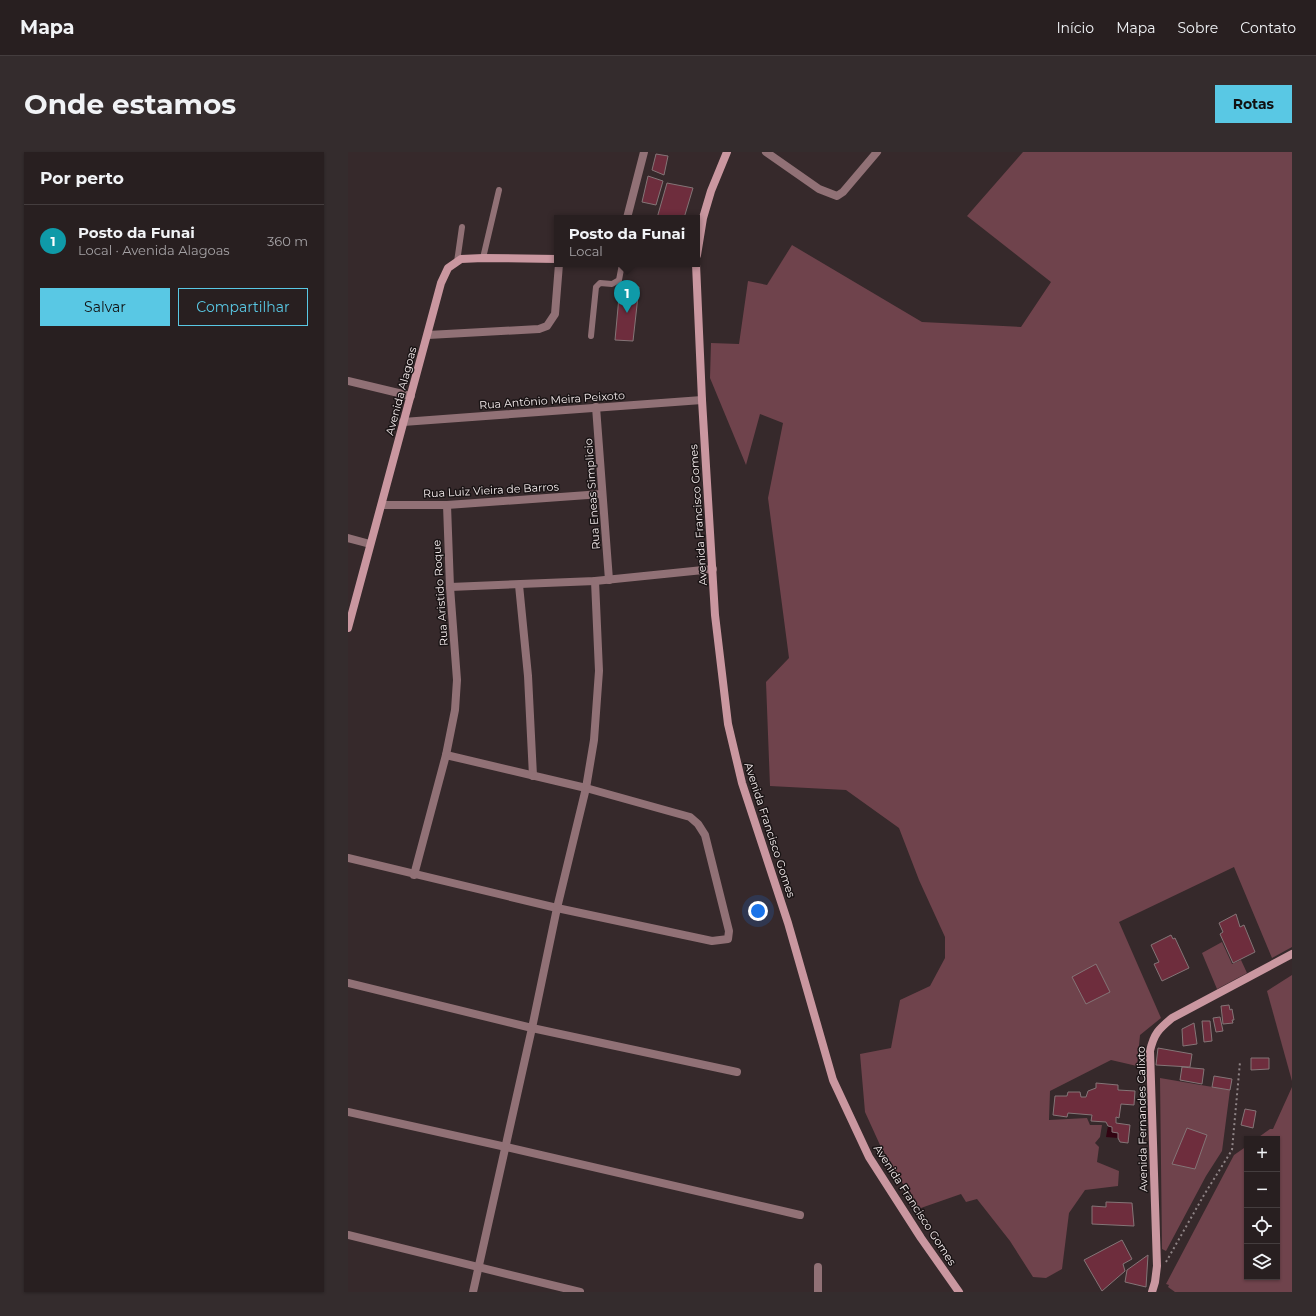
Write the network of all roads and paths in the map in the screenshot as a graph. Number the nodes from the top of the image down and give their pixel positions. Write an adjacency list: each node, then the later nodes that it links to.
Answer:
1 (644, 152): 6 (street)
2 (727, 152): 8 (main road)
3 (766, 152): 4 (street)
4 (877, 152)
5 (499, 190): 9 (lane)
6 (628, 215)
7 (462, 227): 11 (lane)
8 (700, 236)
9 (483, 258): 10 (main road); 11 (main road)
10 (554, 259)
11 (457, 262): 15 (main road, Avenida Alagoas)
12 (559, 267): 15 (street)
13 (621, 267): 16 (lane)
14 (696, 267): 19 (main road, Avenida Francisco Gomes)
15 (428, 335): 18 (main road, Avenida Alagoas)
16 (591, 336)
17 (348, 381): 18 (street)
18 (411, 396): 21 (main road, Avenida Alagoas)
19 (702, 400): 20 (street, Rua Antônio Meira Peixoto); 27 (main road, Avenida Francisco Gomes)
20 (596, 407): 21 (street, Rua Antônio Meira Peixoto); 22 (street, Rua Eneas Simplicio)
21 (403, 422): 23 (main road, Avenida Alagoas)
22 (602, 494): 24 (street, Rua Luiz Vieira de Barros); 28 (street, Rua Eneas Simplicio)
23 (382, 505): 24 (street, Rua Luiz Vieira de Barros); 26 (main road, Avenida Alagoas)
24 (447, 505): 31 (street, Rua Aristido Roque)
25 (348, 538): 26 (street)
26 (370, 544): 32 (main road, Avenida Alagoas)
27 (713, 569): 28 (street); 51 (main road, Avenida Francisco Gomes)
28 (609, 580): 29 (street)
29 (594, 581): 30 (street); 35 (street)
30 (519, 585): 31 (street); 34 (street)
31 (450, 587): 33 (street, Rua Aristido Roque)
32 (348, 628)
33 (446, 755): 34 (street); 37 (street, Rua Aristido Roque)
34 (533, 776): 35 (street)
35 (586, 788): 38 (street); 38 (street)
36 (348, 858): 37 (street)
37 (414, 875): 38 (street)
38 (557, 908): 41 (street)
39 (1292, 954): 50 (main road, Avenida Fernandes Calixto)
40 (348, 983): 41 (street)
41 (532, 1028): 43 (street); 45 (street)
42 (1240, 1062): 50 (path)
43 (737, 1072)
44 (348, 1112): 45 (street)
45 (506, 1147): 46 (street); 48 (street)
46 (800, 1215)
47 (348, 1235): 48 (street)
48 (479, 1266): 52 (street); 53 (street)
49 (818, 1267): 54 (street)
50 (1155, 1282): 55 (main road, Avenida Fernandes Calixto)
51 (958, 1291)
52 (473, 1292)
53 (580, 1292)
54 (818, 1292)
55 (1152, 1292)

